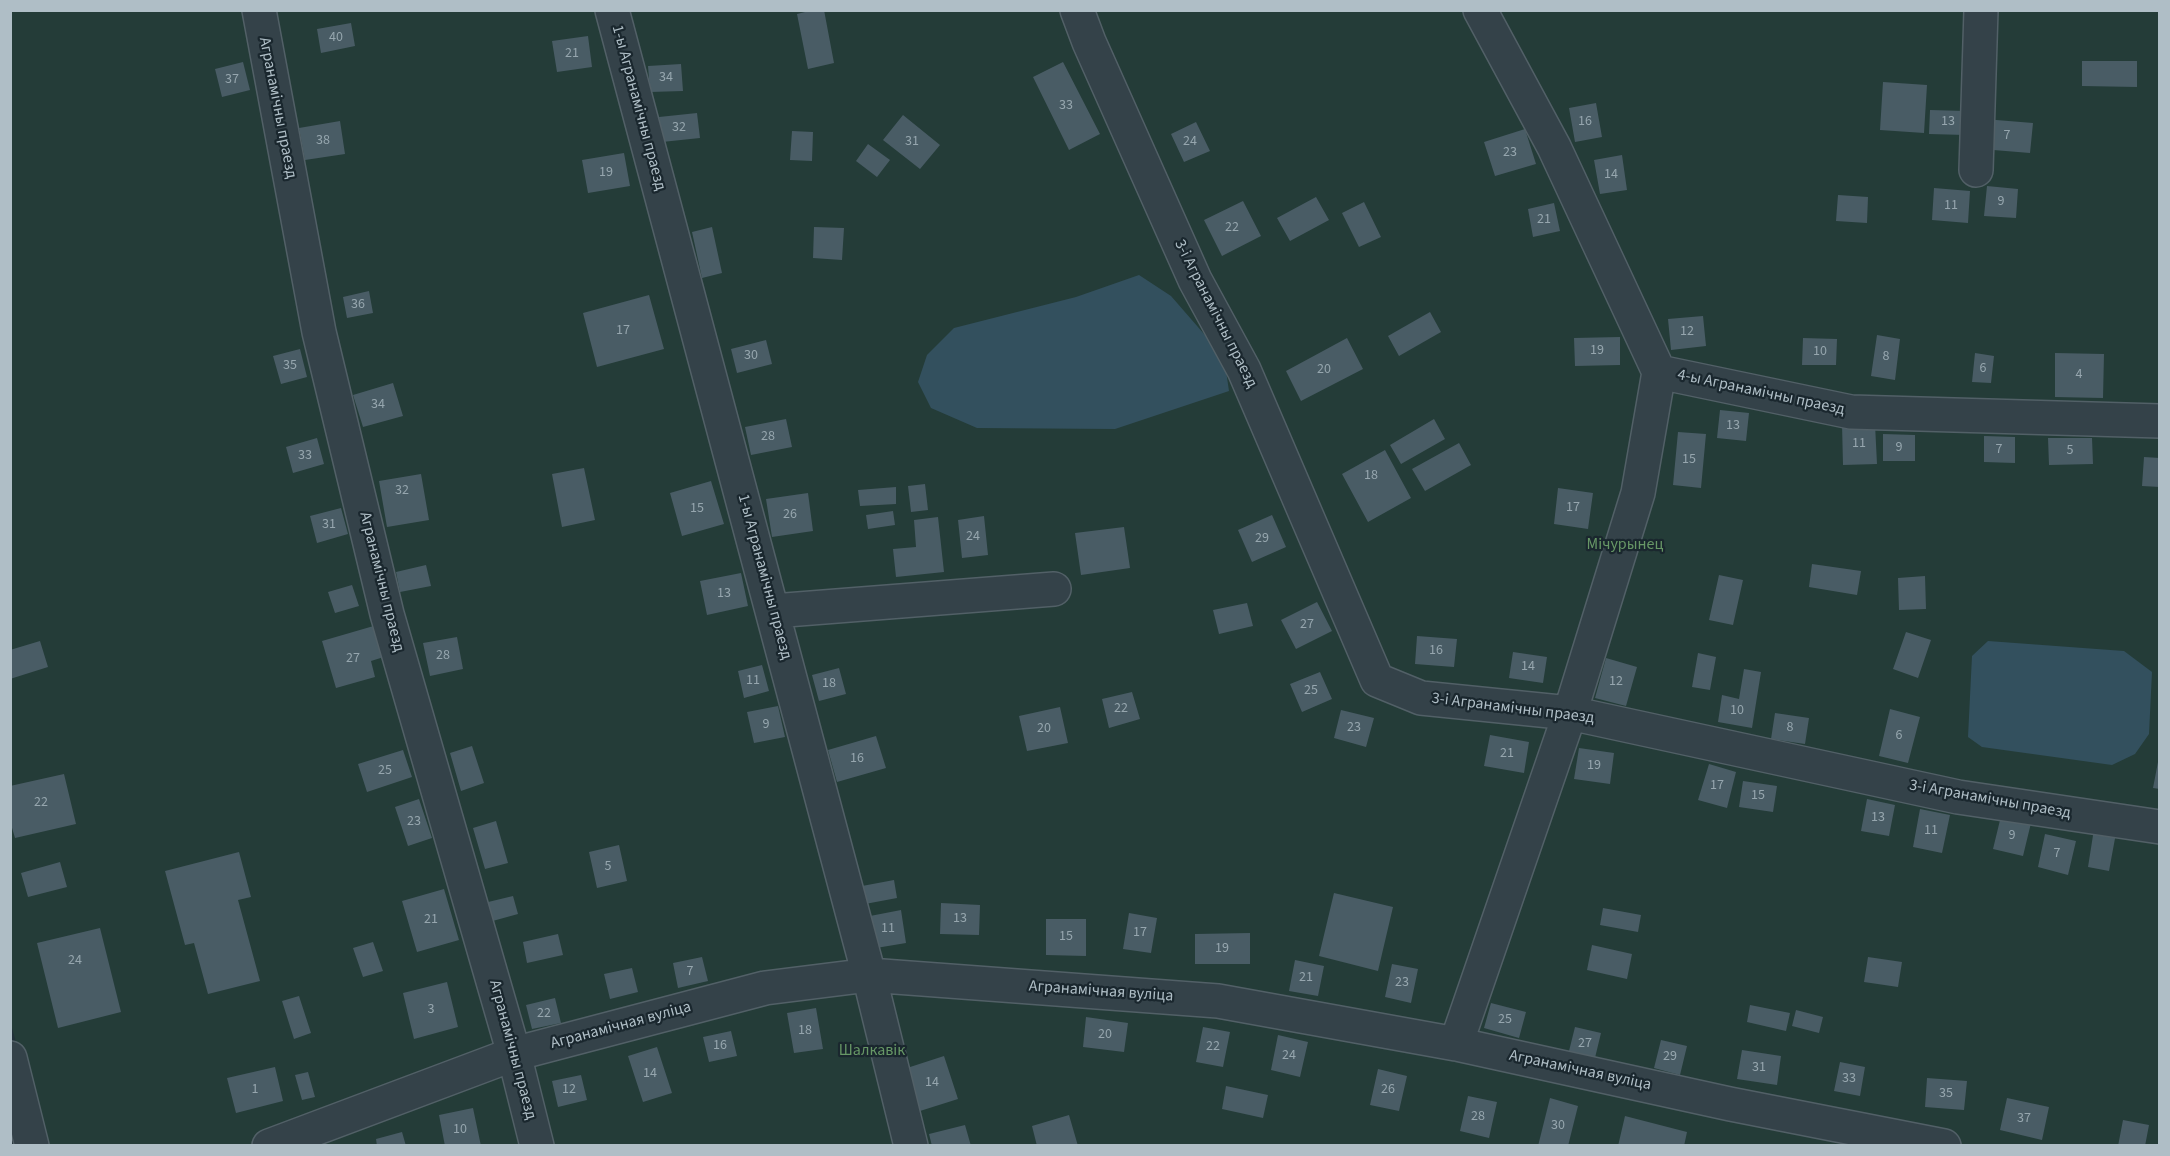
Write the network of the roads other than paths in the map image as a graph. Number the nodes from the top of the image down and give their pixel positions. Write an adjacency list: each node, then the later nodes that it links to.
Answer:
1 (260, 10): 15 (street, Агранамічны праезд)
2 (612, 10): 10 (street, 1-ы Агранамічны праезд)
3 (1077, 10): 11 (street, 3-і Агранамічны праезд)
4 (1480, 10): 7 (street, 4-ы Агранамічны праезд)
5 (1981, 10): 6 (street)
6 (1976, 170)
7 (1659, 372): 8 (street, 4-ы Агранамічны праезд); 11 (street)
8 (2160, 421)
9 (1054, 589): 10 (street)
10 (773, 611): 13 (street, 1-ы Агранамічны праезд)
11 (1570, 712): 12 (street, 3-і Агранамічны праезд); 14 (street)
12 (2160, 827)
13 (869, 975): 14 (street, Агранамічная вуліца); 15 (street, Агранамічная вуліца); 20 (street, 1-ы Агранамічны праезд)
14 (1456, 1044): 21 (street, Агранамічная вуліца)
15 (514, 1054): 18 (street, Агранамічная вуліца); 19 (street, Агранамічны праезд)
16 (10, 1058): 17 (street)
17 (32, 1146)
18 (269, 1146)
19 (537, 1146)
20 (911, 1146)
21 (1944, 1146)

